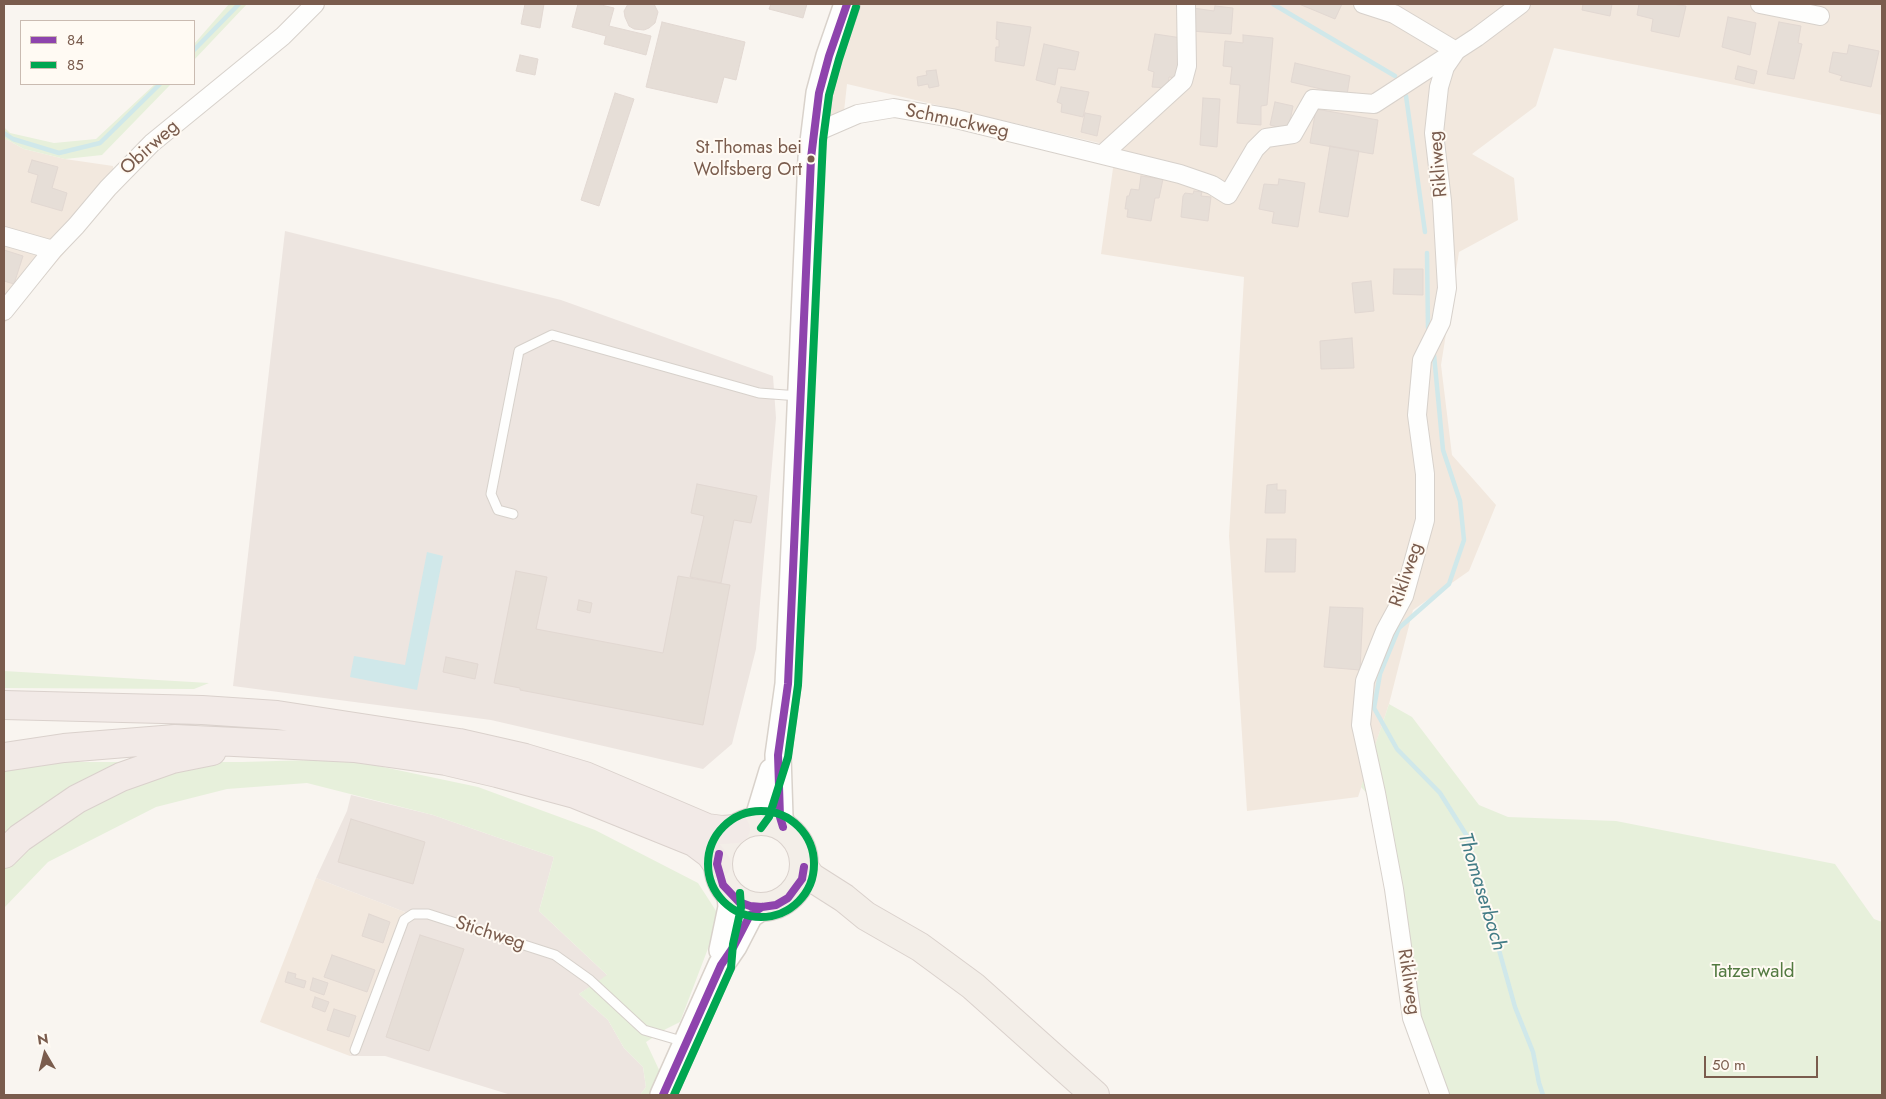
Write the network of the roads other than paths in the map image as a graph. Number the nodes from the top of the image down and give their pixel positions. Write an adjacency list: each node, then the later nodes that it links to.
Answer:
1 (315, 4): 12 (street, Obirweg)
2 (847, 4): 9 (main road)
3 (1186, 4): 10 (street)
4 (1363, 4): 8 (street)
5 (1521, 4): 8 (street, Rikliweg)
6 (1760, 4): 7 (street)
7 (1820, 16)
8 (1456, 51): 10 (street, Schmuckweg); 36 (street, Rikliweg)
9 (814, 133): 10 (street, Schmuckweg); 14 (main road)
10 (1103, 154)
11 (4, 236): 12 (street)
12 (53, 250): 13 (street, Obirweg)
13 (4, 311)
14 (802, 397): 15 (lane); 20 (main road)
15 (512, 514)
16 (4, 705): 17 (highway)
17 (345, 725): 18 (highway); 22 (highway)
18 (4, 739)
19 (249, 743): 21 (highway); 24 (highway); 25 (highway)
20 (778, 755): 22 (main road); 23 (main road)
21 (4, 757)
22 (744, 825): 23 (main road); 25 (main road)
23 (783, 827): 26 (main road)
24 (4, 854)
25 (718, 864): 27 (main road)
26 (804, 867): 28 (main road); 30 (main road)
27 (730, 894): 29 (main road); 31 (main road)
28 (788, 898): 29 (main road); 30 (main road)
29 (762, 907): 31 (main road)
30 (866, 916): 35 (main road)
31 (721, 965): 32 (main road)
32 (686, 1042): 33 (lane, Stichweg); 34 (main road)
33 (356, 1050)
34 (662, 1095)
35 (1096, 1095)
36 (1440, 1095)

